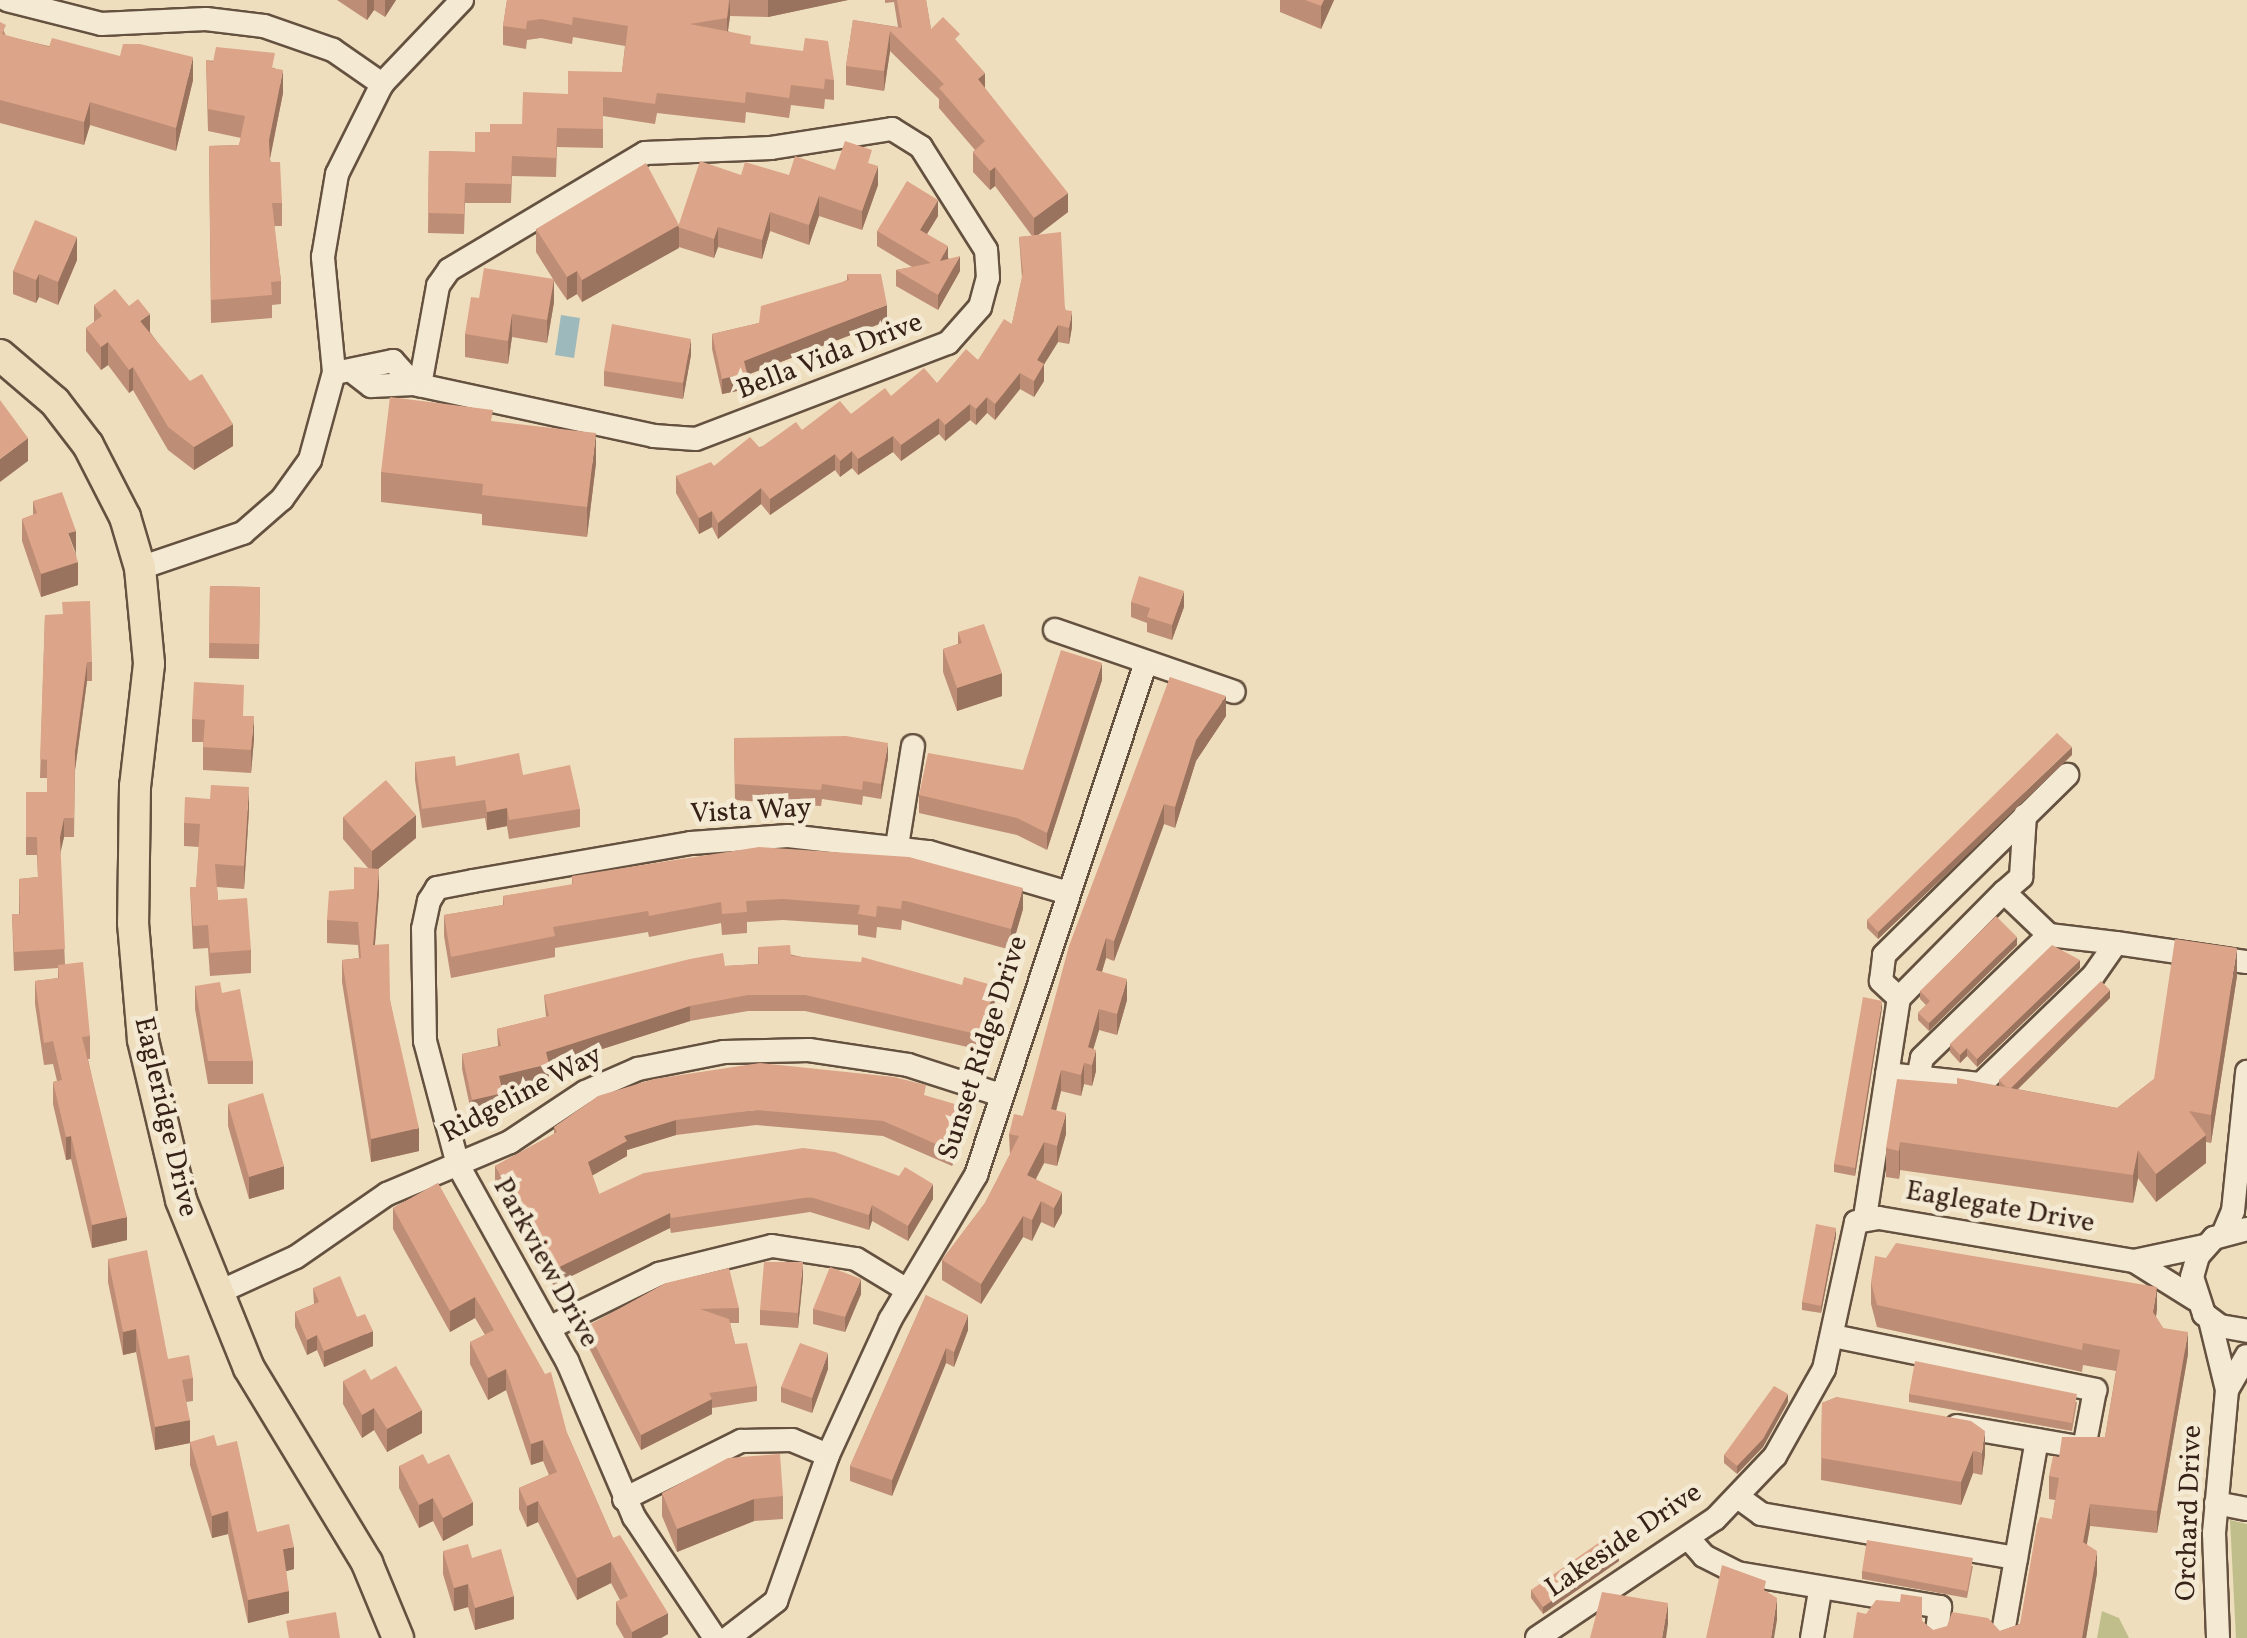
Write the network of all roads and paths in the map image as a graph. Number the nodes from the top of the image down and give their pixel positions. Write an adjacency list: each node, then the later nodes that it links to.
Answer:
1 (7, 0): 3 (street)
2 (462, 0): 3 (street)
3 (382, 84): 5 (street)
4 (0, 355): 7 (main road, Eagleridge Drive)
5 (343, 372): 6 (street, Bella Vida Drive); 7 (street)
6 (417, 384): 6 (street, Bella Vida Drive)
7 (140, 568): 32 (main road, Eagleridge Drive)
8 (1055, 630): 9 (street)
9 (1146, 662): 10 (street); 16 (street, Sunset Ridge Drive)
10 (1234, 692)
11 (913, 746): 14 (street)
12 (2066, 775): 13 (street)
13 (2025, 816): 17 (street); 21 (street)
14 (896, 846): 15 (street, Vista Way); 16 (street, Vista Way)
15 (438, 888): 26 (street, Parkview Drive)
16 (1065, 892): 25 (street, Sunset Ridge Drive)
17 (2004, 892): 18 (street); 21 (street)
18 (2049, 936): 19 (street); 24 (street)
19 (2116, 944): 20 (street); 24 (street)
20 (2247, 962)
21 (1899, 998): 23 (street, Lakeside Drive)
22 (2247, 1072): 28 (street)
23 (1887, 1074): 24 (street); 27 (street, Lakeside Drive)
24 (1918, 1077)
25 (1001, 1095): 26 (street, Ridgeline Way); 31 (street, Sunset Ridge Drive)
26 (458, 1164): 32 (street, Ridgeline Way); 35 (street, Parkview Drive)
27 (1861, 1220): 30 (street, Eaglegate Drive); 37 (street, Lakeside Drive)
28 (2236, 1231): 29 (street)
29 (2204, 1246): 30 (street, Eaglegate Drive); 33 (street)
30 (2134, 1262): 33 (street, Eaglegate Drive)
31 (907, 1290): 35 (street); 42 (street, Sunset Ridge Drive)
32 (214, 1294): 50 (main road, Eagleridge Drive)
33 (2195, 1300): 34 (street)
34 (2210, 1320): 36 (street); 39 (street, Orchard Drive)
35 (550, 1328): 44 (street, Parkview Drive)
36 (2247, 1331)
37 (1832, 1336): 41 (street); 43 (street, Lakeside Drive)
38 (2247, 1356): 39 (street, Orchard Drive)
39 (2227, 1390): 45 (street, Orchard Drive)
40 (1924, 1420): 41 (street)
41 (2037, 1440): 48 (street)
42 (828, 1455): 44 (street); 52 (street, Sunset Ridge Drive)
43 (1738, 1497): 47 (street, Lakeside Drive); 48 (street)
44 (624, 1498): 51 (street, Parkview Drive)
45 (2216, 1503): 46 (street); 57 (street, Orchard Drive)
46 (2247, 1508)
47 (1688, 1538): 49 (street); 53 (street, Lakeside Drive)
48 (2016, 1558): 56 (street)
49 (1820, 1591): 54 (street); 55 (street)
50 (398, 1638)
51 (715, 1638)
52 (728, 1638)
53 (1536, 1638)
54 (1812, 1638)
55 (1936, 1638)
56 (2002, 1638)
57 (2218, 1638)

